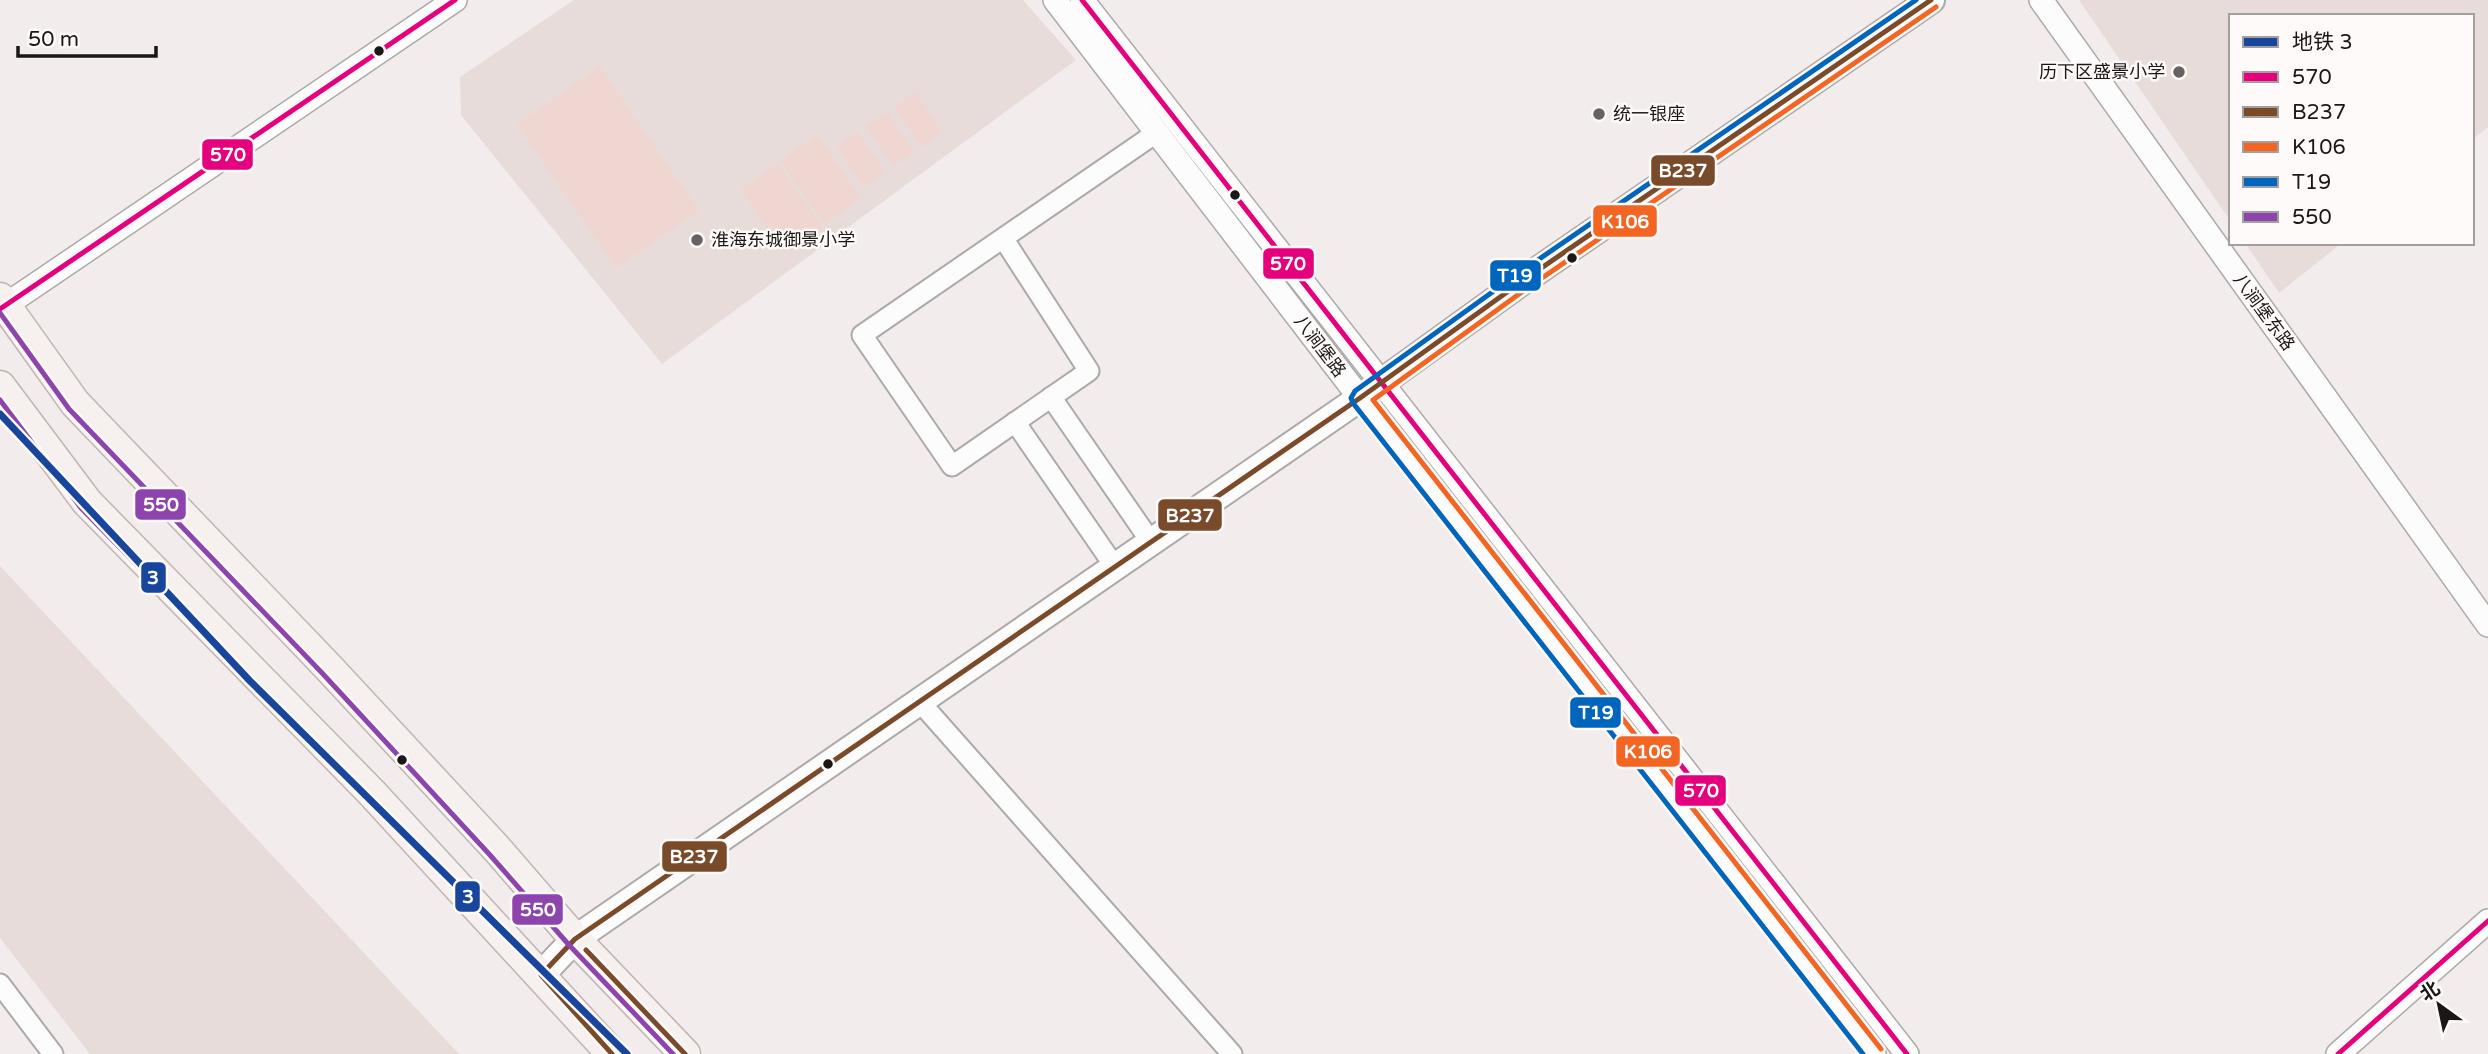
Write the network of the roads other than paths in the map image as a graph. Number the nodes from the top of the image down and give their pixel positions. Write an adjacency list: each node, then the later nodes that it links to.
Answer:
1 (455, 0): 8 (street)
2 (1055, 0): 6 (street, 八涧堡路)
3 (1082, 0): 10 (street, 八涧堡路)
4 (1931, 0): 10 (main road)
5 (2041, 0): 15 (street, 八涧堡东路)
6 (1156, 133): 7 (street); 10 (street, 八涧堡路)
7 (1003, 239): 11 (street); 12 (street)
8 (1, 304): 18 (main road)
9 (0, 386): 19 (main road)
10 (1371, 391): 13 (main road); 25 (street, 八涧堡路); 26 (street, 八涧堡路)
11 (1051, 397): 12 (street); 13 (street)
12 (1015, 422): 14 (street)
13 (1151, 542): 14 (main road)
14 (1115, 567): 16 (main road)
15 (2488, 625)
16 (920, 702): 18 (main road); 24 (street)
17 (2488, 921): 27 (street)
18 (575, 939): 19 (main road); 23 (main road)
19 (541, 975): 22 (main road)
20 (0, 984): 21 (street)
21 (53, 1054)
22 (612, 1054)
23 (685, 1054)
24 (1232, 1054)
25 (1874, 1054)
26 (1907, 1054)
27 (2338, 1054)

